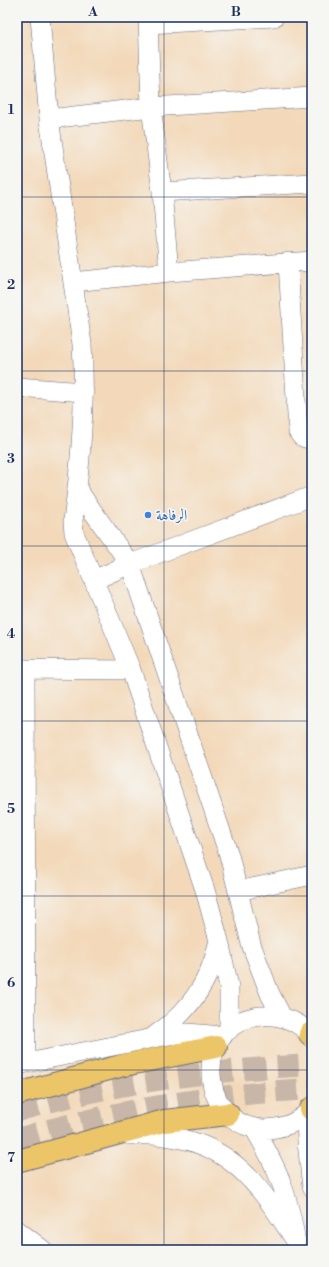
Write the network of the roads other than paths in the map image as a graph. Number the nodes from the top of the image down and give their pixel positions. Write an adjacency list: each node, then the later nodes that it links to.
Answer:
1 (40, 17): 6 (street)
2 (274, 17): 3 (street)
3 (148, 21): 5 (street)
4 (312, 97): 5 (street)
5 (151, 107): 6 (street); 8 (street)
6 (49, 119): 12 (street)
7 (312, 183): 8 (street)
8 (162, 192): 11 (street)
9 (312, 261): 10 (street)
10 (288, 262): 11 (street); 15 (street)
11 (169, 272): 12 (street)
12 (73, 282): 14 (street)
13 (17, 387): 14 (street)
14 (84, 392): 16 (street)
15 (312, 440)
16 (77, 489): 18 (street); 19 (street)
17 (312, 496): 18 (street)
18 (130, 564): 19 (street); 23 (street)
19 (94, 580): 21 (street)
20 (21, 669): 21 (street); 29 (street)
21 (131, 670): 24 (street)
22 (312, 875): 23 (street)
23 (238, 890): 25 (street)
24 (219, 941): 27 (street); 28 (street)
25 (282, 1017): 26 (street); 28 (street)
26 (311, 1036)
27 (151, 1038): 28 (street); 29 (street)
28 (223, 1038): 30 (highway); 32 (street)
29 (21, 1064)
30 (17, 1094)
31 (310, 1110): 33 (street); 36 (street)
32 (228, 1114): 33 (street); 34 (highway)
33 (254, 1128): 38 (street)
34 (105, 1136): 35 (highway); 38 (street)
35 (17, 1161)
36 (312, 1186)
37 (17, 1230): 39 (street)
38 (297, 1246)
39 (43, 1250)

